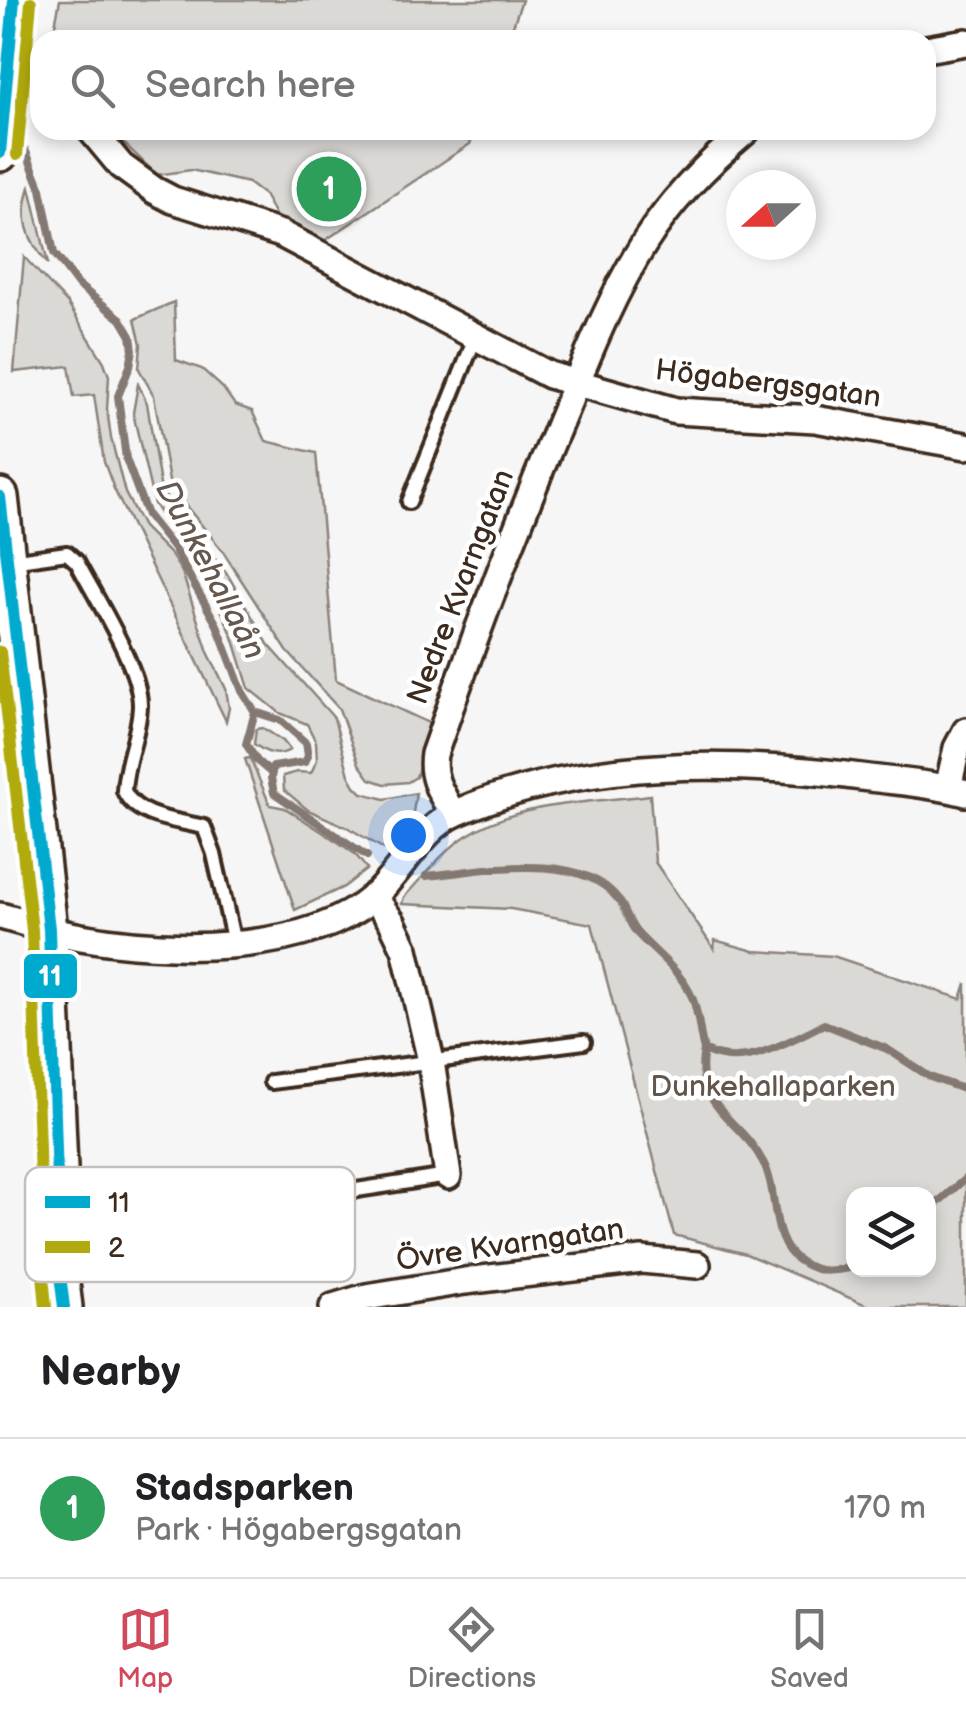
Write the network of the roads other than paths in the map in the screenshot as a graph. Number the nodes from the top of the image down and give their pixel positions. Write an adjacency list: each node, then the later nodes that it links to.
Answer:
1 (14, 0): 4 (street)
2 (966, 42): 3 (street)
3 (936, 47)
4 (25, 67): 7 (street)
5 (99, 140): 8 (street, Högabergsgatan)
6 (736, 140): 9 (street, Nedre Kvarngatan)
7 (0, 154)
8 (476, 336): 9 (street, Högabergsgatan); 12 (lane)
9 (576, 384): 10 (street, Högabergsgatan); 16 (street, Nedre Kvarngatan)
10 (966, 446)
11 (0, 496): 13 (street)
12 (409, 502)
13 (8, 562): 19 (street); 20 (lane)
14 (966, 731): 15 (street)
15 (957, 791): 16 (street)
16 (453, 814): 17 (street)
17 (373, 896): 20 (street); 22 (street)
18 (0, 916): 19 (street)
19 (48, 929): 20 (street); 24 (street)
20 (234, 943)
21 (584, 1042): 22 (lane)
22 (431, 1062): 23 (lane); 25 (street)
23 (271, 1082)
24 (59, 1167)
25 (448, 1176): 26 (lane)
26 (355, 1190)
27 (697, 1265): 30 (street, Övre Kvarngatan)
28 (61, 1282): 29 (street)
29 (64, 1307)
30 (333, 1307)

